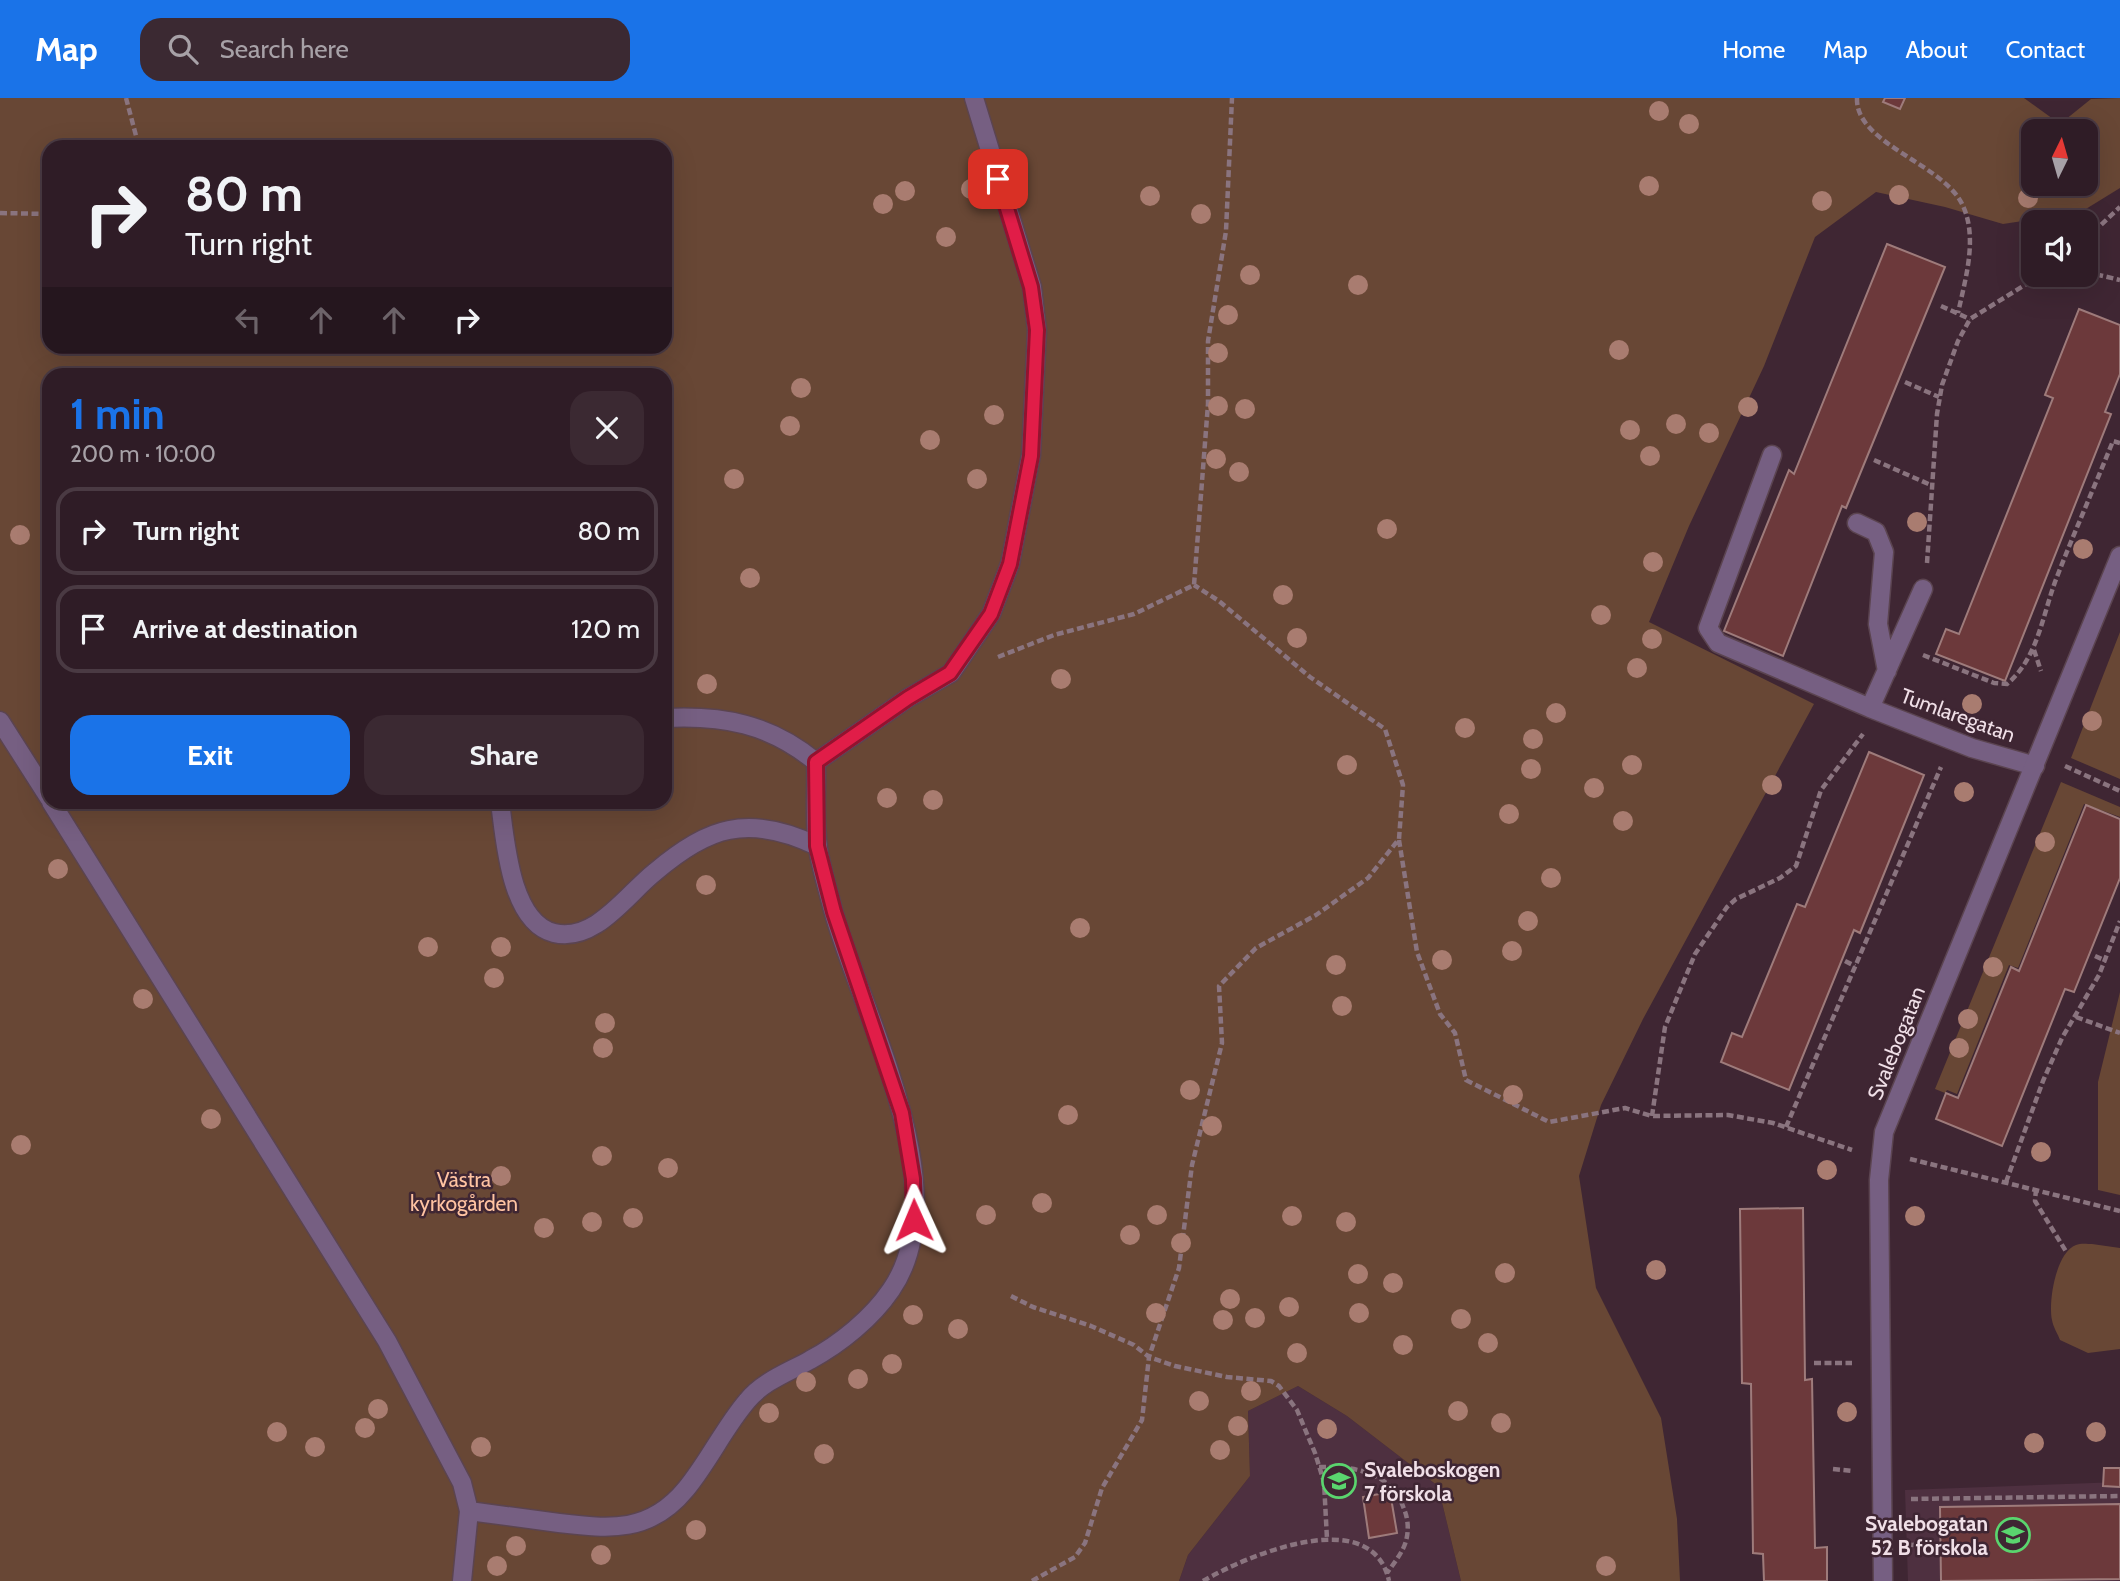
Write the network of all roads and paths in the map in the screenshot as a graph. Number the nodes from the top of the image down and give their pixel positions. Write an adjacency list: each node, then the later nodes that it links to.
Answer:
1 (126, 98): 5 (path)
2 (974, 98): 29 (street)
3 (1232, 98): 24 (path)
4 (1857, 98): 14 (path)
5 (137, 140)
6 (2120, 207): 9 (path)
7 (0, 213): 8 (path)
8 (42, 214)
9 (2098, 228)
10 (2098, 274): 11 (path)
11 (2120, 279)
12 (2021, 287): 15 (path)
13 (1941, 306): 14 (path)
14 (1958, 313): 15 (path)
15 (1970, 318): 17 (path)
16 (1905, 382): 17 (path)
17 (1940, 397): 21 (path)
18 (2120, 443): 27 (path)
19 (1772, 454): 31 (street)
20 (1874, 460): 21 (path)
21 (1933, 486): 25 (path)
22 (1857, 523): 28 (street)
23 (2120, 556): 35 (street, Svalebogatan)
24 (1194, 585): 29 (path); 41 (path)
25 (1923, 589): 26 (street, Tumlaregatan)
26 (1898, 648): 27 (path); 28 (street, Tumlaregatan)
27 (2034, 649): 30 (path)
28 (1887, 671): 31 (street, Tumlaregatan)
29 (950, 673): 36 (street)
30 (2045, 682)
31 (1873, 709): 34 (street, Tumlaregatan); 52 (path)
32 (672, 718): 36 (street)
33 (0, 721): 37 (street)
34 (1952, 741): 35 (street, Tumlaregatan); 47 (path)
35 (2036, 760): 38 (path); 54 (street, Svalebogatan)
36 (816, 762): 42 (street)
37 (42, 787)
38 (2120, 791)
39 (56, 809): 68 (street)
40 (501, 809): 42 (street)
41 (1399, 839): 52 (path); 60 (path)
42 (817, 846): 68 (street)
43 (2120, 921): 46 (path)
44 (2095, 956): 46 (path)
45 (1845, 961): 47 (path)
46 (2106, 961): 48 (path)
47 (1855, 966): 53 (path)
48 (2076, 1017): 49 (path); 51 (path)
49 (2120, 1033)
50 (2022, 1112): 51 (path)
51 (2029, 1115): 55 (path)
52 (1652, 1116): 53 (path)
53 (1786, 1127): 54 (path)
54 (1880, 1156): 55 (path); 62 (street, Svalebogatan)
55 (2006, 1182): 56 (path)
56 (2036, 1189): 57 (path); 58 (path)
57 (2120, 1211)
58 (2067, 1253)
59 (1011, 1296): 60 (path)
60 (1149, 1357): 63 (path); 72 (path)
61 (1814, 1363): 62 (path)
62 (1881, 1363): 75 (street, Svalebogatan)
63 (1320, 1468): 69 (path); 70 (path)
64 (1833, 1469): 65 (path)
65 (1860, 1471)
66 (2120, 1496): 67 (path)
67 (1941, 1498)
68 (469, 1511): 71 (street)
69 (1327, 1539): 70 (path); 73 (path)
70 (1387, 1573): 74 (path)
71 (462, 1581)
72 (1032, 1581)
73 (1203, 1581)
74 (1389, 1581)
75 (1883, 1581)

